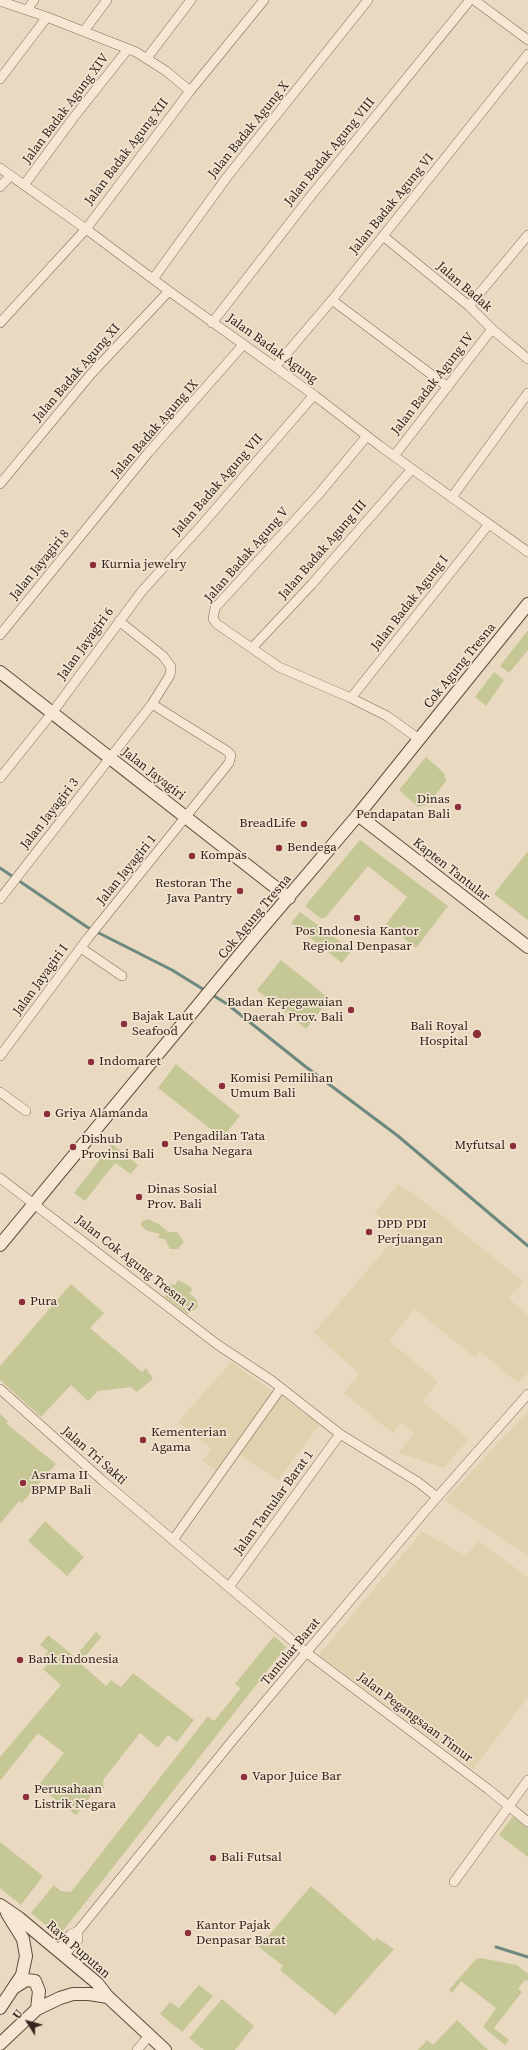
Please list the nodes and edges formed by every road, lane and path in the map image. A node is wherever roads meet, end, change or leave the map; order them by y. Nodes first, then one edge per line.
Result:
1 (34, 0) edge
2 (107, 0) edge
3 (191, 0) edge
4 (264, 0) edge
5 (368, 0) edge
6 (470, 0) edge
7 (474, 0) edge
8 (0, 2) edge
9 (27, 10) junction
10 (47, 17) junction
11 (84, 31) junction
12 (528, 40) edge
13 (128, 49) junction
14 (528, 54) edge
15 (147, 58) junction
16 (0, 79) edge
17 (190, 91) junction
18 (0, 168) edge
19 (10, 176) junction
20 (24, 185) junction
21 (0, 187) edge
22 (86, 229) junction
23 (528, 235) edge
24 (383, 236) junction
25 (153, 279) junction
26 (169, 291) junction
27 (332, 300) junction
28 (469, 306) junction
29 (212, 322) junction
30 (0, 323) edge
31 (492, 329) junction
32 (243, 345) junction
33 (528, 359) edge
34 (275, 367) junction
35 (448, 387) junction
36 (528, 393) edge
37 (314, 395) junction
38 (367, 436) junction
39 (394, 456) junction
40 (412, 469) junction
41 (0, 484) edge
42 (452, 497) junction
43 (489, 524) junction
44 (86, 529) joint
45 (528, 552) edge
46 (142, 591) joint
47 (528, 604) edge
48 (119, 621) junction
49 (0, 636) edge
50 (252, 648) junction
51 (0, 672) edge
52 (351, 698) junction
53 (152, 704) junction
54 (52, 713) junction
55 (419, 739) junction
56 (110, 758) junction
57 (0, 778) edge
58 (358, 815) junction
59 (186, 817) junction
60 (289, 898) junction
61 (0, 899) edge
62 (88, 938) joint
63 (528, 947) edge
64 (81, 948) junction
65 (122, 976) dead end
66 (0, 1056) edge
67 (0, 1092) edge
68 (26, 1111) dead end
69 (0, 1178) edge
70 (35, 1204) junction
71 (0, 1245) edge
72 (281, 1388) junction
73 (0, 1389) edge
74 (528, 1394) edge
75 (340, 1434) junction
76 (437, 1497) junction
77 (173, 1540) junction
78 (229, 1587) junction
79 (306, 1653) junction
80 (528, 1780) edge
81 (508, 1805) junction
82 (528, 1822) edge
83 (454, 1882) dead end
84 (2, 1907) edge
85 (61, 1953) junction
86 (15, 1987) junction
87 (108, 1997) junction
88 (0, 2008) edge
89 (37, 2009) junction
90 (148, 2036) junction
91 (0, 2044) edge
92 (136, 2050) edge
93 (165, 2050) edge

1 - 9 street
2 - 11 street
3 - 15 street
4 - 17 street, Jalan Badak Agung XII
5 - 25 street, Jalan Badak Agung X
6 - 29 street, Jalan Badak Agung VIII
7 - 12 street
8 - 9 street
9 - 10 street
10 - 11 street
10 - 16 street
11 - 13 street
13 - 15 street
13 - 20 street, Jalan Badak Agung XIV
14 - 24 street, Jalan Badak Agung VI
15 - 17 street
17 - 22 street, Jalan Badak Agung XII
18 - 19 street, Jalan Badak Agung
19 - 20 street, Jalan Badak Agung
19 - 21 street
20 - 22 street, Jalan Badak Agung
22 - 25 street, Jalan Badak Agung
22 - 30 street, Jalan Badak Agung XII
23 - 28 street
24 - 27 street, Jalan Badak Agung VI
24 - 28 street, Jalan Badak
25 - 26 street, Jalan Badak Agung
26 - 29 street, Jalan Badak Agung
26 - 41 street, Jalan Badak Agung XI
27 - 34 street, Jalan Badak Agung VI
27 - 35 street
28 - 31 street, Jalan Badak
29 - 32 street, Jalan Badak Agung
31 - 33 street, Jalan Badak
31 - 35 street, Jalan Badak Agung IV
32 - 34 street, Jalan Badak Agung
32 - 44 street, Jalan Badak Agung IX
34 - 37 street, Jalan Badak Agung
35 - 39 street, Jalan Badak Agung IV
36 - 42 street
37 - 38 street, Jalan Badak Agung
37 - 46 street, Jalan Badak Agung VII
38 - 39 street, Jalan Badak Agung
38 - 50 street, Jalan Badak Agung V
39 - 40 street, Jalan Badak Agung
40 - 42 street, Jalan Badak Agung
40 - 50 street, Jalan Badak Agung III
42 - 43 street, Jalan Badak Agung
43 - 45 street, Jalan Badak Agung
43 - 52 street, Jalan Badak Agung I
44 - 49 street, Jalan Jayagiri 8
46 - 48 street, Jalan Jayagiri 6
47 - 55 main road, Cok Agung Tresna
48 - 53 street, Jalan Jayagiri 3
48 - 54 street, Jalan Jayagiri 6
50 - 52 street, Jalan Badak Agung V
51 - 54 main road, Jalan Jayagiri
52 - 55 street, Jalan Badak Agung V
53 - 56 street, Jalan Jayagiri 3
53 - 59 street, Jalan Jayagiri 1
54 - 56 main road, Jalan Jayagiri
54 - 57 street, Jalan Jayagiri 6
55 - 58 main road, Cok Agung Tresna
56 - 59 main road, Jalan Jayagiri
56 - 61 street, Jalan Jayagiri 3
58 - 60 main road, Cok Agung Tresna
58 - 63 main road, Kapten Tantular
59 - 60 main road, Jalan Jayagiri
59 - 62 street, Jalan Jayagiri 1
60 - 70 main road, Cok Agung Tresna
62 - 64 street, Jalan Jayagiri I
64 - 65 street
64 - 66 street, Jalan Jayagiri I
67 - 68 street
69 - 70 street, Jalan Cok Agung Tresna 1
70 - 71 main road, Cok Agung Tresna
70 - 72 street, Jalan Cok Agung Tresna 1
72 - 75 street, Jalan Cok Agung Tresna 1
72 - 77 street
73 - 77 street, Jalan Tri Sakti
74 - 76 street, Tantular Barat
75 - 76 street, Jalan Cok Agung Tresna 1
75 - 78 street, Jalan Tantular Barat 1
76 - 79 street, Tantular Barat
77 - 78 street
78 - 79 street
79 - 81 street, Jalan Pegangsaan Timur
79 - 85 street, Tantular Barat
80 - 81 street
81 - 82 street, Jalan Pegangsaan Timur
81 - 83 street
84 - 85 main road, Raya Puputan
84 - 86 main road
85 - 87 main road, Raya Puputan
86 - 88 main road
86 - 89 main road
87 - 89 main road
87 - 90 main road, Raya Puputan
89 - 91 main road
90 - 92 street
90 - 93 main road, Raya Puputan

